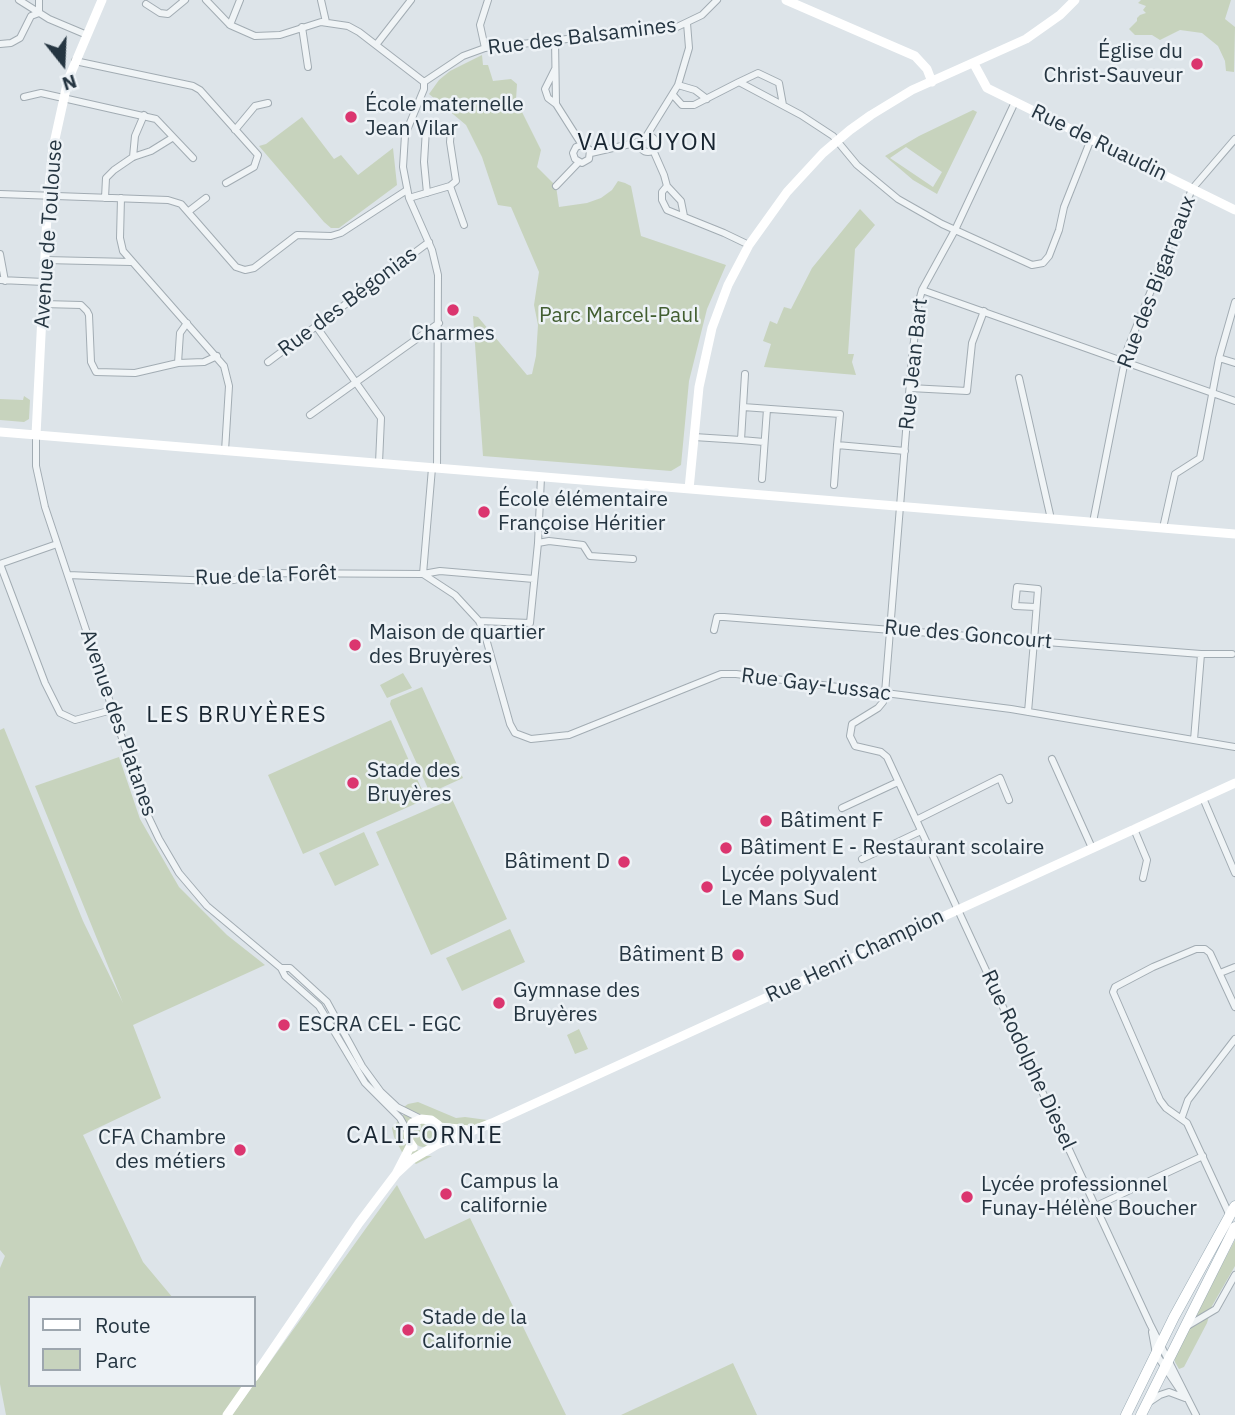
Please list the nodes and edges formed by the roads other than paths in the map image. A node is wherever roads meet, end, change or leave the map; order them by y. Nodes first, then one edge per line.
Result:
1 (19, 0) edge
2 (39, 0) edge
3 (102, 0) edge
4 (185, 0) edge
5 (205, 0) edge
6 (240, 0) edge
7 (321, 0) edge
8 (411, 0) edge
9 (488, 0) edge
10 (717, 0) edge
11 (786, 0) edge
12 (1070, 2) edge
13 (146, 5) dead end
14 (38, 13) junction
15 (326, 22) junction
16 (687, 23) junction
17 (230, 25) junction
18 (302, 27) junction
19 (87, 36) junction
20 (555, 39) junction
21 (0, 44) edge
22 (376, 45) junction
23 (485, 48) junction
24 (75, 61) junction
25 (974, 64) junction
26 (308, 67) dead end
27 (424, 82) junction
28 (739, 82) junction
29 (932, 82) junction
30 (678, 85) junction
31 (673, 95) junction
32 (24, 97) dead end
33 (63, 99) junction
34 (707, 99) junction
35 (1015, 102) junction
36 (268, 103) dead end
37 (783, 105) junction
38 (144, 116) junction
39 (426, 129) dead end
40 (235, 130) junction
41 (451, 130) dead end
42 (647, 135) junction
43 (172, 138) junction
44 (1091, 139) junction
45 (1235, 139) edge
46 (837, 141) junction
47 (639, 142) junction
48 (582, 145) junction
49 (653, 150) junction
50 (591, 153) junction
51 (134, 157) junction
52 (193, 158) dead end
53 (579, 162) junction
54 (226, 183) dead end
55 (450, 186) junction
56 (556, 186) dead end
57 (667, 186) junction
58 (1192, 189) junction
59 (407, 190) junction
60 (427, 193) junction
61 (0, 194) edge
62 (48, 196) junction
63 (105, 198) junction
64 (121, 198) junction
65 (206, 198) dead end
66 (409, 198) junction
67 (1235, 210) edge
68 (189, 211) junction
69 (684, 216) junction
70 (464, 225) dead end
71 (955, 230) junction
72 (429, 242) junction
73 (749, 245) junction
74 (0, 254) edge
75 (45, 260) junction
76 (131, 262) junction
77 (3, 280) edge
78 (44, 282) junction
79 (922, 290) junction
80 (1235, 302) edge
81 (43, 304) junction
82 (984, 311) junction
83 (187, 323) junction
84 (439, 323) junction
85 (316, 326) junction
86 (217, 356) junction
87 (1219, 358) junction
88 (1124, 361) junction
89 (268, 362) dead end
90 (178, 363) junction
91 (1235, 363) edge
92 (745, 374) dead end
93 (1019, 378) dead end
94 (357, 382) junction
95 (910, 388) junction
96 (1212, 393) junction
97 (1235, 401) edge
98 (743, 407) junction
99 (766, 409) junction
100 (310, 415) dead end
101 (0, 432) edge
102 (36, 435) junction
103 (694, 437) junction
104 (741, 440) junction
105 (764, 442) junction
106 (837, 445) junction
107 (225, 450) junction
108 (905, 452) junction
109 (379, 463) junction
110 (435, 468) junction
111 (541, 477) junction
112 (762, 479) dead end
113 (834, 485) dead end
114 (689, 489) junction
115 (901, 507) junction
116 (1051, 519) junction
117 (1093, 522) junction
118 (1163, 528) junction
119 (1235, 534) edge
120 (538, 543) junction
121 (57, 544) junction
122 (633, 559) dead end
123 (0, 564) edge
124 (423, 574) junction
125 (68, 575) junction
126 (534, 579) junction
127 (1036, 607) junction
128 (479, 621) junction
129 (890, 629) junction
130 (714, 630) dead end
131 (1034, 641) junction
132 (1201, 654) junction
133 (1232, 654) dead end
134 (885, 694) junction
135 (112, 710) junction
136 (1028, 712) junction
137 (1194, 740) junction
138 (1235, 747) edge
139 (1052, 759) dead end
140 (898, 782) junction
141 (1235, 783) edge
142 (1203, 798) junction
143 (1009, 800) dead end
144 (842, 808) dead end
145 (916, 820) junction
146 (1134, 829) junction
147 (921, 831) junction
148 (1092, 848) junction
149 (862, 859) dead end
150 (1235, 873) edge
151 (1143, 878) dead end
152 (957, 909) junction
153 (1235, 967) edge
154 (281, 968) junction
155 (1220, 973) junction
156 (1235, 1007) edge
157 (1235, 1039) edge
158 (1182, 1117) junction
159 (421, 1119) junction
160 (439, 1127) junction
161 (475, 1130) junction
162 (408, 1132) junction
163 (438, 1144) junction
164 (411, 1145) junction
165 (424, 1152) junction
166 (1203, 1156) junction
167 (396, 1174) junction
168 (1096, 1206) junction
169 (1235, 1206) edge
170 (1230, 1216) junction
171 (1235, 1227) edge
172 (1235, 1275) edge
173 (1150, 1324) junction
174 (1169, 1326) junction
175 (1182, 1330) junction
176 (1161, 1344) junction
177 (1156, 1354) junction
178 (1166, 1363) junction
179 (256, 1374) edge
180 (247, 1387) edge
181 (1188, 1399) junction
182 (1141, 1414) edge
183 (227, 1415) edge
184 (1126, 1415) edge
185 (1196, 1415) edge

1 - 14 street
2 - 14 street
3 - 19 street, Avenue de Toulouse
4 - 13 street
5 - 17 street
6 - 17 street
7 - 15 street
8 - 22 street
9 - 23 street
10 - 16 street, Rue des Balsamines
11 - 29 street
12 - 25 street
14 - 19 street
14 - 21 street
15 - 18 street
15 - 22 street
16 - 20 street, Rue des Balsamines
16 - 30 street
17 - 18 street
18 - 26 street
19 - 24 street, Avenue de Toulouse
20 - 23 street, Rue des Balsamines
20 - 48 street
22 - 27 street
23 - 27 street, Rue des Balsamines
24 - 33 street, Avenue de Toulouse
24 - 40 street
25 - 29 street
25 - 35 street, Rue de Ruaudin
27 - 59 street
28 - 34 street
28 - 37 street
28 - 37 street
29 - 46 street
30 - 31 street
30 - 34 street
31 - 34 street
31 - 42 street
32 - 33 street
33 - 38 street
33 - 62 street, Avenue de Toulouse
35 - 44 street, Rue de Ruaudin
35 - 71 street, Rue Jean Bart
36 - 40 street
37 - 46 street
38 - 43 street
38 - 51 street
39 - 60 street
40 - 54 street
41 - 55 street
42 - 47 street
42 - 49 street
43 - 51 street
43 - 52 street
44 - 58 street, Rue de Ruaudin
44 - 71 street
45 - 58 street, Rue des Bigarreaux
46 - 71 street
46 - 73 street
47 - 49 street
47 - 50 street
48 - 50 street
48 - 53 street
49 - 57 street
50 - 53 street
51 - 63 street
53 - 56 street
55 - 60 street
55 - 70 street
57 - 69 street
57 - 69 street
58 - 67 street, Rue de Ruaudin
58 - 88 street, Rue des Bigarreaux
59 - 66 street
59 - 68 street
60 - 66 street
61 - 62 street
62 - 63 street
62 - 75 street, Avenue de Toulouse
63 - 64 street
64 - 68 street
64 - 76 street
65 - 68 street
66 - 72 street
69 - 73 street
71 - 79 street, Rue Jean Bart
72 - 84 street
72 - 85 street, Rue des Bégonias
73 - 103 street
74 - 77 street
75 - 76 street
75 - 78 street, Avenue de Toulouse
76 - 83 street
77 - 78 street
78 - 81 street, Avenue de Toulouse
79 - 82 street
79 - 95 street, Rue Jean Bart
80 - 87 street
81 - 90 street
81 - 102 street, Avenue de Toulouse
82 - 88 street
82 - 95 street
83 - 86 street
83 - 90 street
84 - 94 street
84 - 110 street
85 - 89 street, Rue des Bégonias
85 - 94 street
86 - 90 street
86 - 107 street
87 - 91 street
87 - 96 street
88 - 96 street
88 - 117 street, Rue des Bigarreaux
92 - 98 street
93 - 116 street
94 - 100 street
94 - 109 street
95 - 108 street, Rue Jean Bart
96 - 97 street
96 - 118 street
98 - 99 street
98 - 104 street
99 - 105 street
99 - 106 street
101 - 102 street
102 - 107 street
102 - 121 street, Avenue des Platanes
103 - 104 street
103 - 114 street
104 - 105 street
105 - 112 street
106 - 108 street
106 - 113 street
107 - 109 street
108 - 115 street, Rue Jean Bart
109 - 110 street
110 - 111 street
110 - 124 street
111 - 114 street
111 - 120 street
114 - 115 street
115 - 116 street
115 - 129 street, Rue Jean Bart
116 - 117 street
117 - 118 street
118 - 119 street
120 - 122 street
120 - 126 street
121 - 123 street
121 - 125 street, Avenue des Platanes
123 - 135 street
124 - 125 street, Rue de la Forêt
124 - 126 street, Rue de la Forêt
124 - 128 street, Rue Gay-Lussac
125 - 135 street, Avenue des Platanes
126 - 128 street
127 - 127 street
127 - 131 street
128 - 134 street, Rue Gay-Lussac
129 - 130 street, Rue des Goncourt
129 - 131 street, Rue des Goncourt
129 - 134 street, Rue Jean Bart
131 - 132 street, Rue des Goncourt
131 - 136 street
132 - 133 street, Rue des Goncourt
132 - 137 street
134 - 136 street, Rue Gay-Lussac
134 - 140 street, Rue Rodolphe Diesel
135 - 154 street, Avenue des Platanes
136 - 137 street, Rue Gay-Lussac
137 - 138 street, Rue Gay-Lussac
139 - 148 street
140 - 144 street
140 - 145 street, Rue Rodolphe Diesel
141 - 142 street, Rue Henri Champion
142 - 146 street, Rue Henri Champion
142 - 150 street
143 - 145 street
145 - 147 street, Rue Rodolphe Diesel
146 - 148 street, Rue Henri Champion
146 - 151 street
147 - 149 street
147 - 152 street, Rue Rodolphe Diesel
148 - 152 street, Rue Henri Champion
152 - 161 street, Rue Henri Champion
152 - 168 street, Rue Rodolphe Diesel
153 - 155 street
154 - 159 street, Avenue des Platanes
154 - 162 street, Avenue des Platanes
155 - 156 street
155 - 158 street
157 - 158 street
158 - 166 street
159 - 160 street
159 - 162 street
160 - 161 street, Rue Henri Champion
160 - 163 street
161 - 163 street, Rue Henri Champion
162 - 164 street
163 - 165 street
164 - 165 street
164 - 167 street
165 - 167 street
166 - 168 street
166 - 170 street
167 - 179 street
168 - 173 street, Rue Rodolphe Diesel
169 - 170 main road
170 - 174 main road
171 - 175 main road
172 - 175 street
173 - 176 street
173 - 177 street
174 - 175 main road
174 - 176 main road
175 - 178 main road
176 - 177 main road
176 - 178 street
177 - 178 street
177 - 184 main road
178 - 181 street
178 - 181 street
178 - 182 main road
180 - 183 street
181 - 182 street
181 - 185 street

